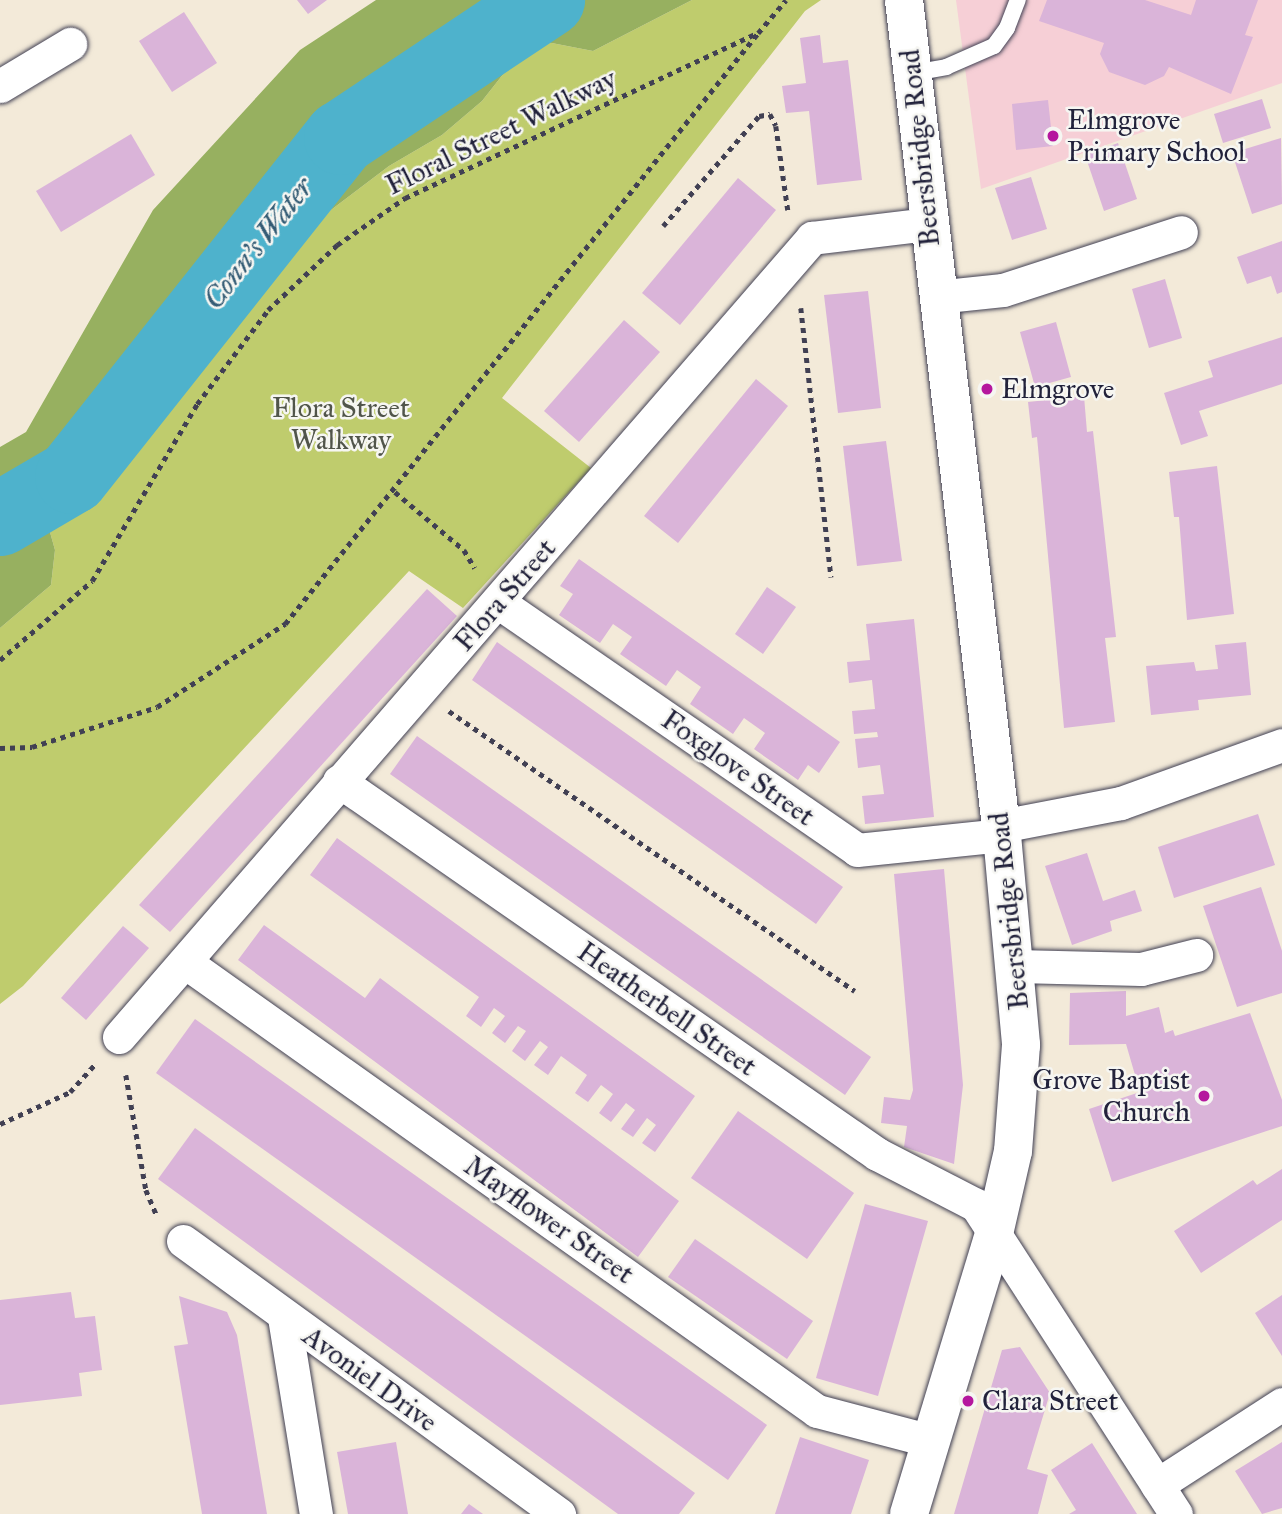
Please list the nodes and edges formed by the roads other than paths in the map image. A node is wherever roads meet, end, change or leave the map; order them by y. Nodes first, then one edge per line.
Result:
1 (904, 0) edge
2 (1017, 0) edge
3 (70, 44) dead end
4 (914, 73) junction
5 (0, 86) edge
6 (927, 224) junction
7 (1181, 232) dead end
8 (936, 297) junction
9 (498, 602) junction
10 (1282, 745) edge
11 (339, 781) junction
12 (1001, 831) junction
13 (1196, 956) dead end
14 (185, 962) junction
15 (1016, 966) junction
16 (119, 1037) road end
17 (994, 1234) junction
18 (183, 1241) road end
19 (284, 1317) junction
20 (1282, 1404) edge
21 (930, 1441) junction
22 (1157, 1485) junction
23 (316, 1514) edge
24 (559, 1514) edge
25 (909, 1514) edge
26 (1176, 1514) edge

1 - 4 main road, Beersbridge Road
2 - 4 lane
3 - 5 street
4 - 6 main road, Beersbridge Road
6 - 8 main road, Beersbridge Road
6 - 9 street, Flora Street
7 - 8 street
8 - 12 main road, Beersbridge Road
9 - 11 street, Flora Street
9 - 12 street, Foxglove Street
10 - 12 street, Foxglove Street
11 - 14 street, Flora Street
11 - 17 street, Heatherbell Street
12 - 15 main road, Beersbridge Road
13 - 15 street
14 - 16 street, Flora Street
14 - 21 street, Mayflower Street
15 - 17 main road, Beersbridge Road
17 - 21 main road, Beersbridge Road
17 - 22 street
18 - 19 street, Avoniel Drive
19 - 23 street
19 - 24 street, Avoniel Drive
20 - 22 street
21 - 25 main road, Beersbridge Road
22 - 26 street

